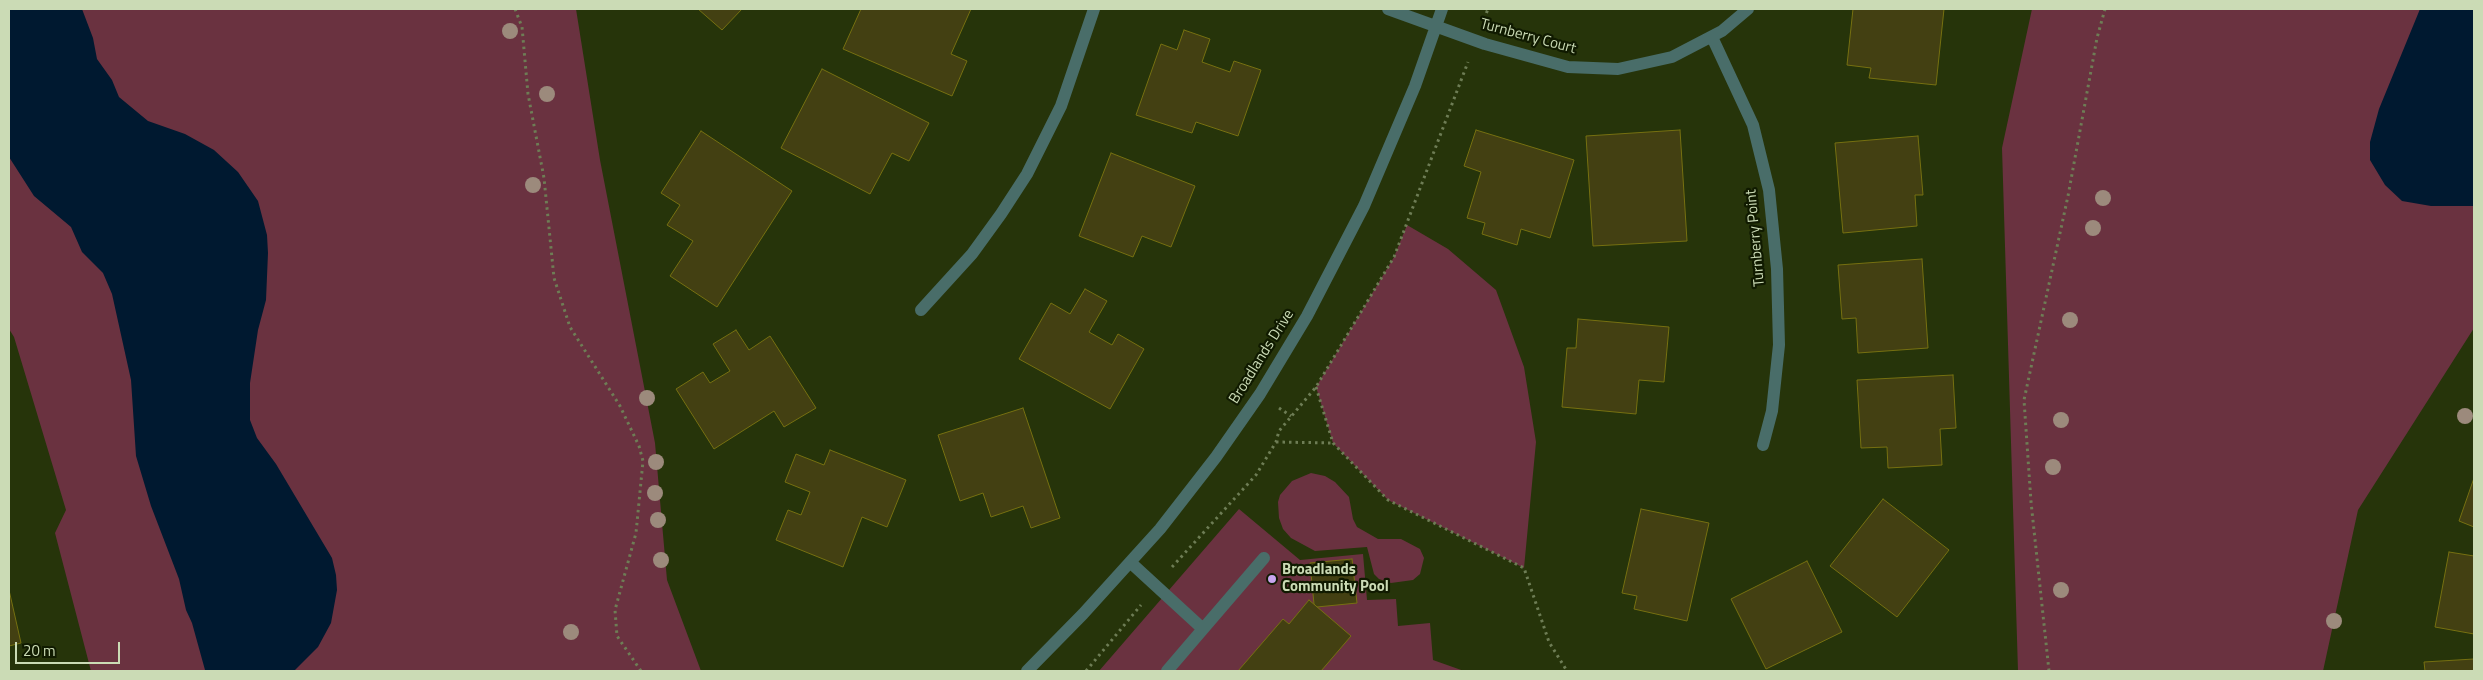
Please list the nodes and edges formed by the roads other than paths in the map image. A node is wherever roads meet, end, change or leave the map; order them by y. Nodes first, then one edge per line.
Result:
1 (1094, 9) edge
2 (1388, 9) edge
3 (1442, 9) edge
4 (1748, 9) edge
5 (1436, 26) junction
6 (1712, 37) junction
7 (921, 310) dead end
8 (1762, 445) dead end
9 (1264, 558) dead end
10 (1130, 562) junction
11 (1203, 629) junction
12 (1027, 671) edge
13 (1167, 671) edge

1 - 7 street
2 - 5 street, Turnberry Court
3 - 5 street, Broadlands Drive
4 - 6 street, Turnberry Court
5 - 6 street, Turnberry Court
5 - 10 street, Broadlands Drive
6 - 8 street, Turnberry Point
9 - 11 street
10 - 11 street
10 - 12 street, Broadlands Drive
11 - 13 street

